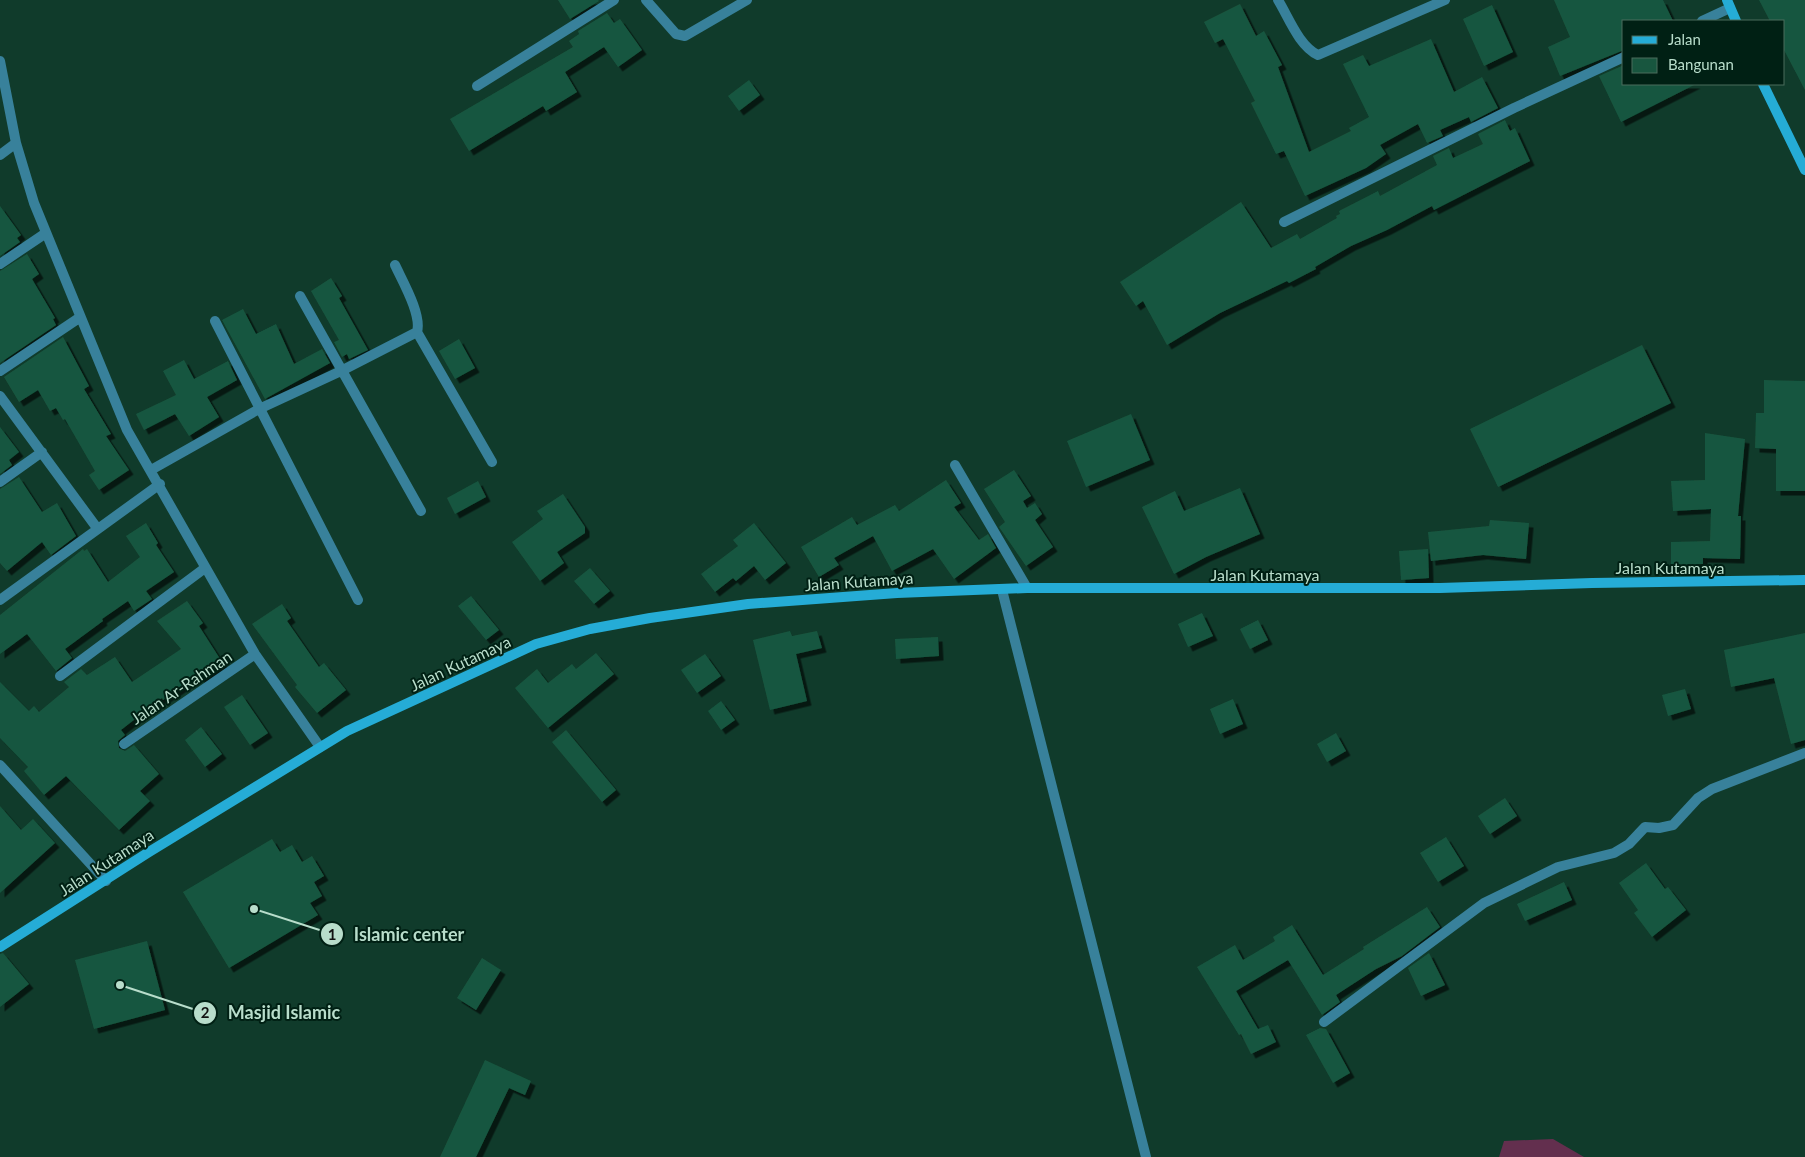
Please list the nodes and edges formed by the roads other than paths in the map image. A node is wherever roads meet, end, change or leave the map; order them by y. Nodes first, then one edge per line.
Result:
1 (614, 0) edge
2 (646, 0) edge
3 (747, 0) edge
4 (1278, 0) edge
5 (1445, 0) edge
6 (1728, 4) edge
7 (1704, 20) edge
8 (1736, 20) edge
9 (1622, 59) edge
10 (0, 61) edge
11 (1764, 85) edge
12 (476, 86) dead end
13 (16, 143) junction
14 (0, 154) edge
15 (1805, 170) edge
16 (1284, 222) dead end
17 (46, 233) junction
18 (0, 264) edge
19 (395, 265) dead end
20 (300, 296) dead end
21 (79, 318) junction
22 (215, 321) dead end
23 (417, 332) junction
24 (0, 371) edge
25 (341, 371) junction
26 (0, 396) edge
27 (259, 409) junction
28 (42, 452) junction
29 (492, 462) dead end
30 (955, 465) dead end
31 (152, 470) junction
32 (0, 482) edge
33 (160, 484) junction
34 (421, 511) dead end
35 (97, 528) junction
36 (205, 568) junction
37 (1805, 580) edge
38 (1027, 588) junction
39 (1002, 590) junction
40 (0, 600) edge
41 (358, 600) dead end
42 (255, 654) junction
43 (60, 676) dead end
44 (124, 744) dead end
45 (320, 747) junction
46 (1805, 753) edge
47 (0, 765) edge
48 (106, 881) junction
49 (0, 947) edge
50 (1324, 1022) dead end
51 (1146, 1157) edge

1 - 12 street
2 - 3 street
4 - 5 street
6 - 7 street
6 - 8 main road
9 - 16 street
10 - 13 street
11 - 15 main road
13 - 14 street
13 - 17 street
17 - 18 street
17 - 21 street
19 - 23 street
20 - 25 street
21 - 24 street
21 - 31 street
22 - 27 street
23 - 25 street
23 - 29 street
25 - 27 street
25 - 34 street
26 - 28 street
27 - 31 street
27 - 41 street
28 - 32 street
28 - 35 street
30 - 38 street
31 - 33 street
33 - 35 street
33 - 36 street
35 - 40 street
36 - 42 street
36 - 43 street
37 - 38 main road, Jalan Kutamaya
38 - 39 main road, Jalan Kutamaya
39 - 45 main road, Jalan Kutamaya
39 - 51 street
42 - 44 street, Jalan Ar-Rahman
42 - 45 street
45 - 48 main road, Jalan Kutamaya
46 - 50 street
47 - 48 street
48 - 49 main road, Jalan Kutamaya

